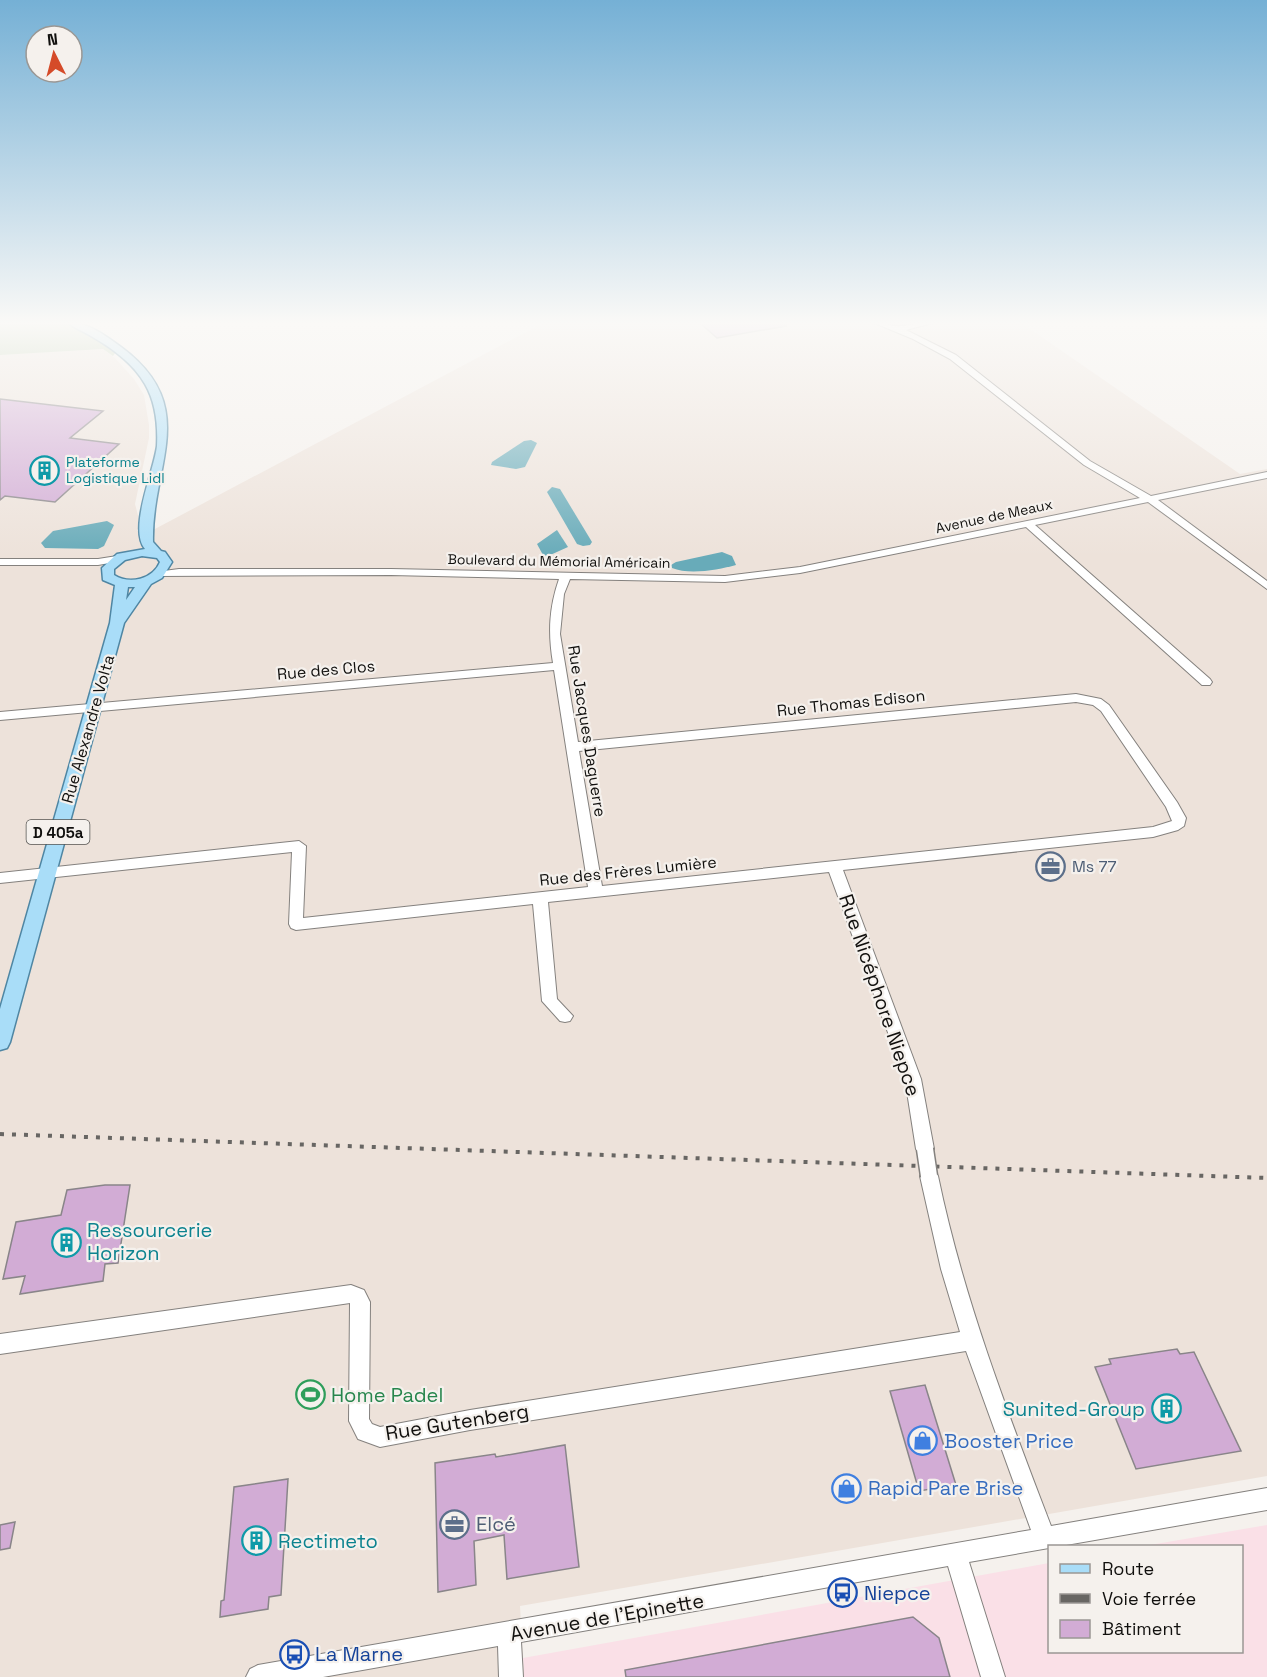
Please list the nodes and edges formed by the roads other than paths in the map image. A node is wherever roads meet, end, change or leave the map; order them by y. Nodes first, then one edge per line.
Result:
1 (157, 400) edge
2 (1008, 400) edge
3 (1267, 475) edge
4 (1151, 498) junction
5 (147, 519) junction
6 (1027, 523) junction
7 (121, 557) junction
8 (0, 562) edge
9 (161, 563) junction
10 (0, 567) edge
11 (107, 573) junction
12 (565, 576) junction
13 (726, 579) joint
14 (146, 581) junction
15 (122, 583) junction
16 (1267, 586) edge
17 (117, 623) junction
18 (559, 666) junction
19 (1206, 682) dead end
20 (95, 708) junction
21 (0, 717) edge
22 (1120, 728) joint
23 (573, 747) junction
24 (834, 866) junction
25 (47, 872) junction
26 (0, 878) edge
27 (596, 892) junction
28 (540, 898) junction
29 (565, 1016) dead end
30 (0, 1042) edge
31 (972, 1340) junction
32 (0, 1344) edge
33 (1267, 1499) edge
34 (1045, 1538) junction
35 (956, 1555) junction
36 (509, 1634) junction
37 (258, 1677) edge
38 (511, 1677) edge
39 (993, 1677) edge

1 - 5 main road
2 - 4 street
3 - 4 street, Avenue de Meaux
4 - 6 street, Avenue de Meaux
4 - 16 street
5 - 7 main road
5 - 9 main road
6 - 13 street, Avenue de Meaux
6 - 19 street
7 - 8 street
7 - 9 main road
7 - 11 main road
9 - 12 street, Boulevard du Mémorial Américain
9 - 14 main road
10 - 11 street
11 - 15 main road
12 - 13 street, Boulevard du Mémorial Américain
12 - 18 street, Rue Jacques Daguerre
14 - 15 main road
14 - 17 main road, Rue Alexandre Volta / D 405a
15 - 17 main road, Rue Alexandre Volta / D 405a
17 - 20 main road, Rue Alexandre Volta / D 405a
18 - 20 street, Rue des Clos
18 - 23 street, Rue Jacques Daguerre
20 - 21 street, Rue des Clos
20 - 25 main road, Rue Alexandre Volta / D 405a
22 - 23 street, Rue Thomas Edison
22 - 24 street, Rue des Frères Lumière
23 - 27 street, Rue Jacques Daguerre
24 - 27 street, Rue des Frères Lumière
24 - 31 street, Rue Nicéphore Niepce, bridge
25 - 26 street
25 - 28 street, Rue des Frères Lumière
25 - 30 main road, Rue Alexandre Volta / D 405a
27 - 28 street, Rue des Frères Lumière
28 - 29 street
31 - 32 street, Rue Gutenberg
31 - 34 street, Rue Nicéphore Niepce
33 - 34 street
34 - 35 street, Avenue de l'Epinette
35 - 36 street, Avenue de l'Epinette
35 - 39 street
36 - 37 street, Avenue de l'Epinette
36 - 38 street

